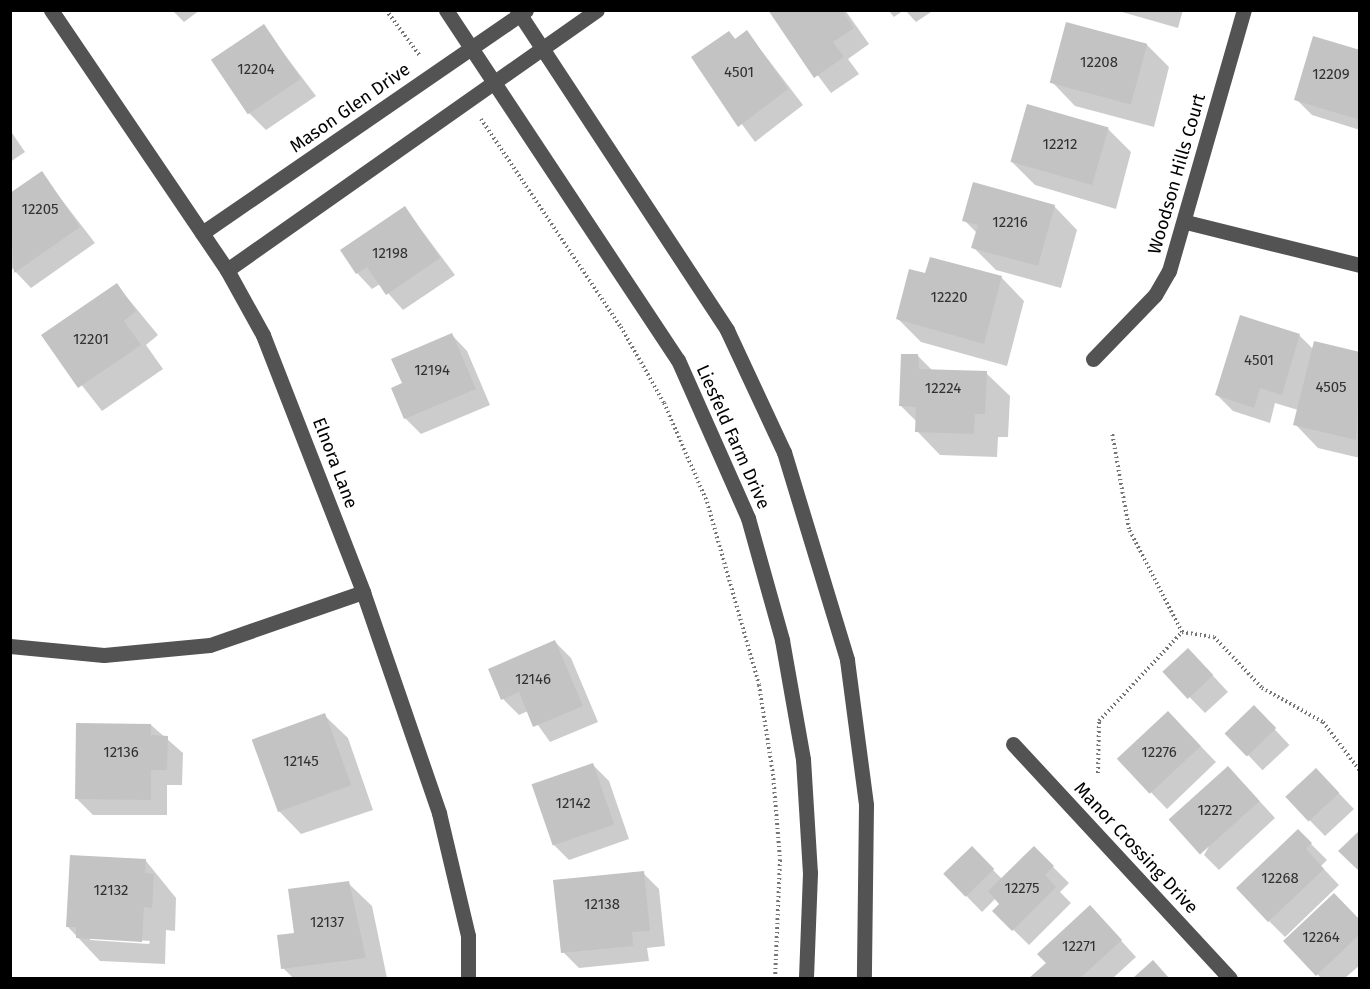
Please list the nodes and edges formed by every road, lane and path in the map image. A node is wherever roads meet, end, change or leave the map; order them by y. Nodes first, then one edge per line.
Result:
1 (51, 10) edge
2 (386, 10) edge
3 (446, 10) edge
4 (597, 10) edge
5 (1244, 10) edge
6 (521, 12) edge
7 (471, 47) junction
8 (544, 50) junction
9 (437, 72) junction
10 (495, 83) junction
11 (469, 102) junction
12 (1186, 222) junction
13 (202, 233) junction
14 (1359, 265) edge
15 (227, 270) junction
16 (1093, 359) dead end
17 (1112, 433) dead end
18 (363, 592) junction
19 (1182, 632) junction
20 (10, 646) edge
21 (1013, 744) dead end
22 (1359, 771) edge
23 (1098, 773) dead end
24 (468, 978) edge
25 (775, 978) edge
26 (806, 978) edge
27 (864, 978) edge
28 (1230, 978) edge

1 - 13 street, Elnora Lane
2 - 9 path
3 - 7 street, Liesfeld Farm Drive
4 - 8 street
5 - 12 street, Woodson Hills Court
6 - 7 street, Mason Glen Drive
6 - 8 street, Liesfeld Farm Drive
7 - 9 street, Mason Glen Drive
7 - 10 street, Liesfeld Farm Drive
8 - 10 street
8 - 27 street, Liesfeld Farm Drive
9 - 13 street, Mason Glen Drive
10 - 11 street
10 - 26 street, Liesfeld Farm Drive
11 - 15 street
11 - 25 path
12 - 14 street
12 - 16 street, Woodson Hills Court
13 - 15 street, Elnora Lane
15 - 18 street, Elnora Lane
17 - 19 path
18 - 20 street
18 - 24 street, Elnora Lane
19 - 22 path
19 - 23 path
21 - 28 street, Manor Crossing Drive

